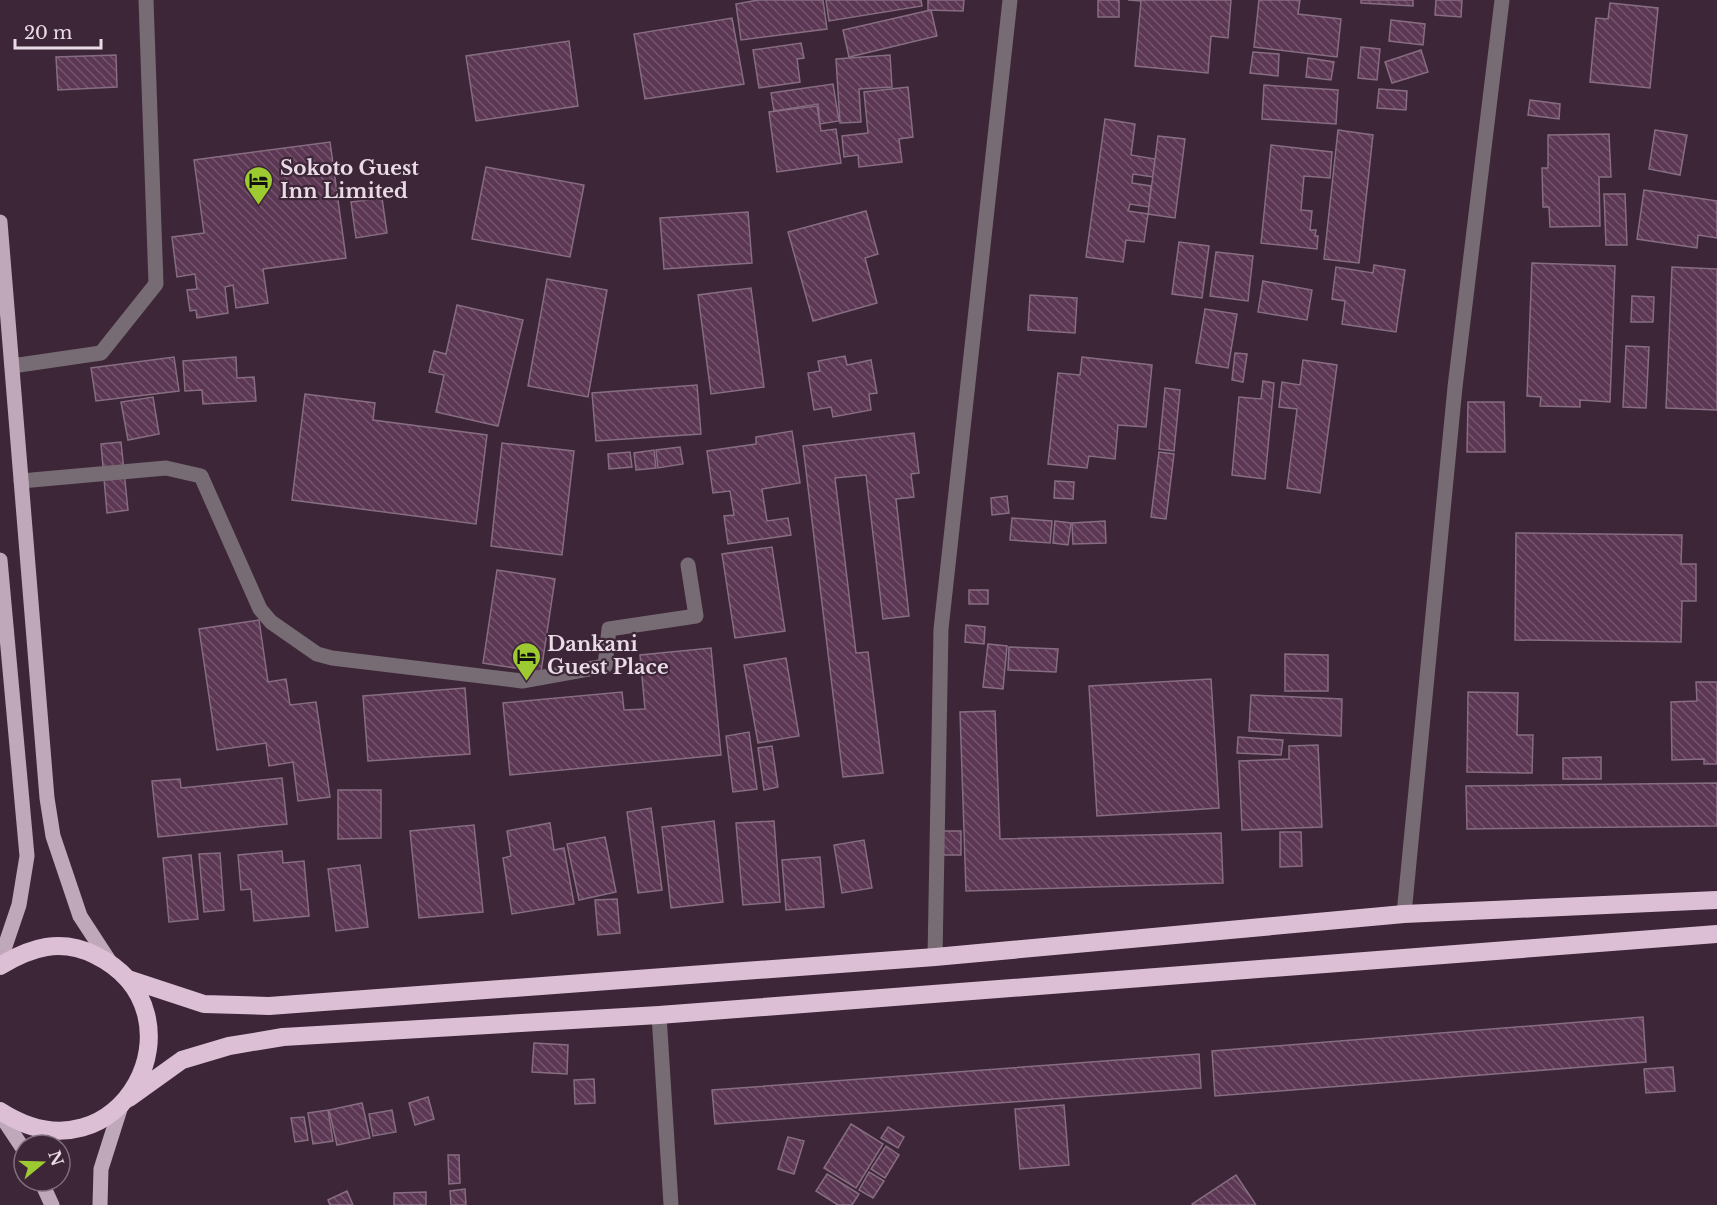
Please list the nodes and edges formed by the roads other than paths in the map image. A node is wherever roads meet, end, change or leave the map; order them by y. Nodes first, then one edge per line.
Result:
1 (146, 0) edge
2 (1010, 0) edge
3 (1502, 0) edge
4 (0, 222) edge
5 (12, 366) junction
6 (21, 481) junction
7 (0, 560) edge
8 (688, 565) dead end
9 (1717, 900) edge
10 (1404, 914) junction
11 (1717, 934) edge
12 (935, 957) junction
13 (0, 961) edge
14 (110, 962) junction
15 (0, 966) edge
16 (128, 979) junction
17 (658, 1015) junction
18 (125, 1102) junction
19 (0, 1112) edge
20 (13, 1133) edge
21 (100, 1205) edge
22 (670, 1205) edge

1 - 5 street
2 - 12 street
3 - 10 street
4 - 5 main road
5 - 6 main road
6 - 8 street
6 - 14 main road
7 - 13 main road
9 - 10 highway
10 - 12 highway
11 - 17 highway
12 - 16 highway
14 - 15 highway
14 - 16 highway
16 - 18 highway
17 - 18 highway
17 - 22 street
18 - 19 highway
18 - 21 main road
19 - 20 main road

